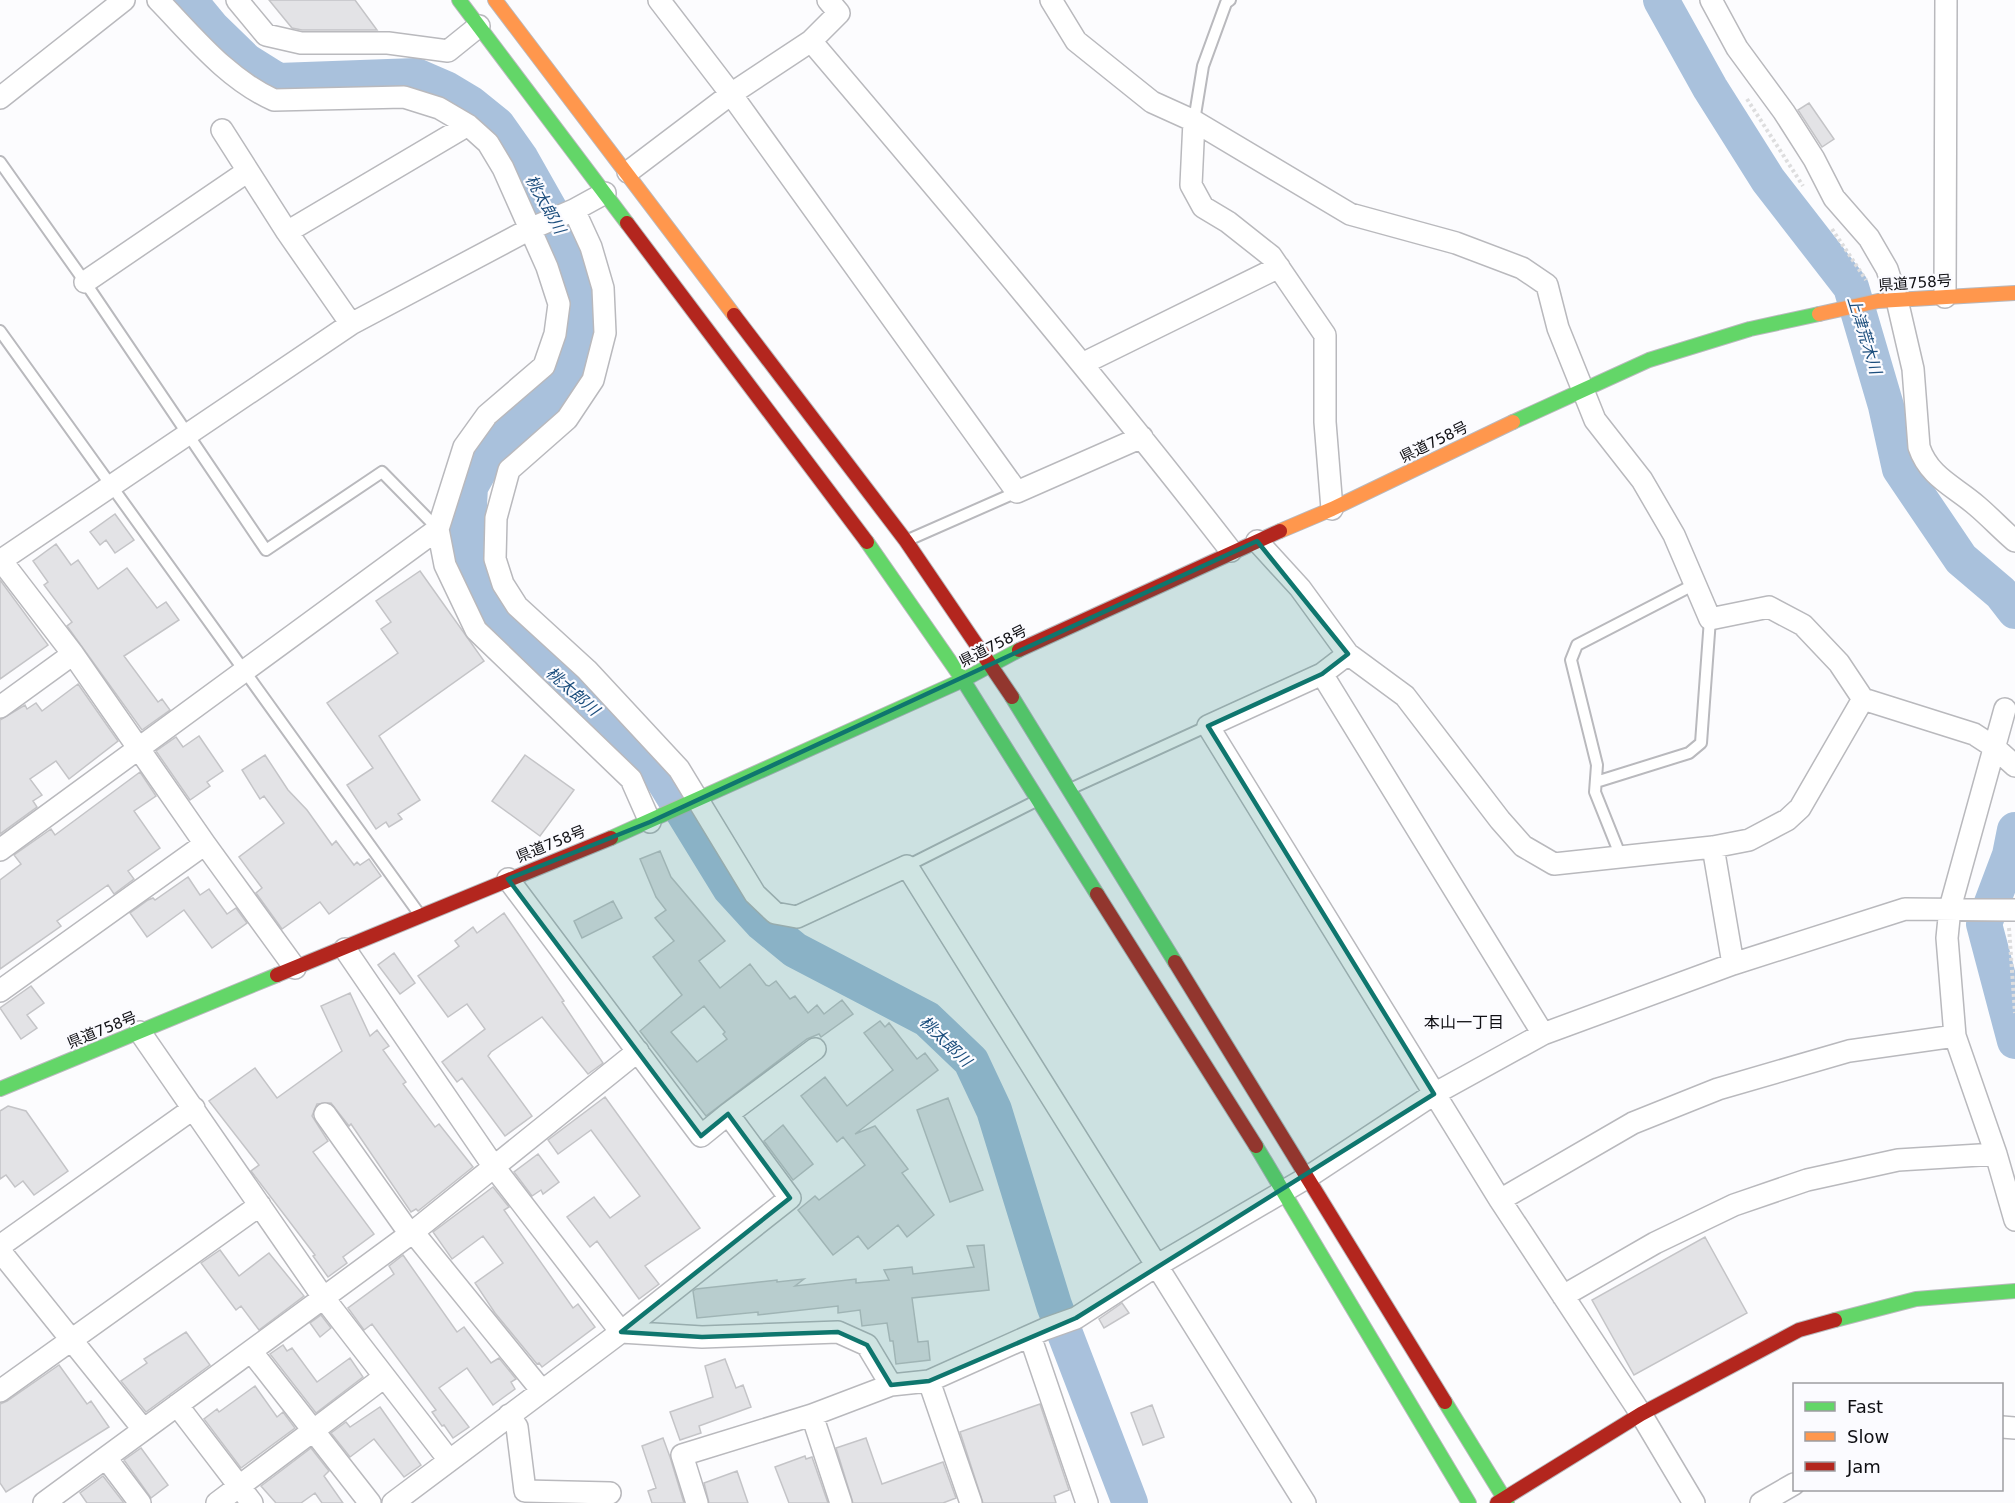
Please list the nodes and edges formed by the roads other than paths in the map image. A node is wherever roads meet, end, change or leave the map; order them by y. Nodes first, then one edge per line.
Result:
1 (124, 0) edge
2 (158, 0) edge
3 (237, 0) edge
4 (459, 0) edge
5 (495, 0) edge
6 (658, 0) edge
7 (828, 0) edge
8 (1051, 0) edge
9 (1230, 0) edge
10 (1711, 0) edge
11 (1946, 0) edge
12 (479, 26) junction
13 (811, 41) junction
14 (731, 94) junction
15 (0, 98) edge
16 (1194, 121) junction
17 (468, 125) junction
18 (222, 130) dead end
19 (0, 162) edge
20 (248, 171) junction
21 (628, 172) junction
22 (604, 193) junction
23 (574, 210) junction
24 (530, 229) junction
25 (287, 232) junction
26 (1279, 267) junction
27 (85, 282) junction
28 (2015, 293) edge
29 (1945, 297) junction
30 (1888, 301) junction
31 (351, 324) junction
32 (0, 331) edge
33 (1082, 364) junction
34 (1582, 389) junction
35 (189, 436) junction
36 (1142, 437) junction
37 (111, 484) junction
38 (1017, 492) junction
39 (1332, 509) junction
40 (438, 529) junction
41 (906, 541) junction
42 (1257, 542) junction
43 (2015, 542) edge
44 (1231, 551) junction
45 (0, 560) edge
46 (1695, 584) junction
47 (1710, 619) junction
48 (73, 654) junction
49 (1348, 654) junction
50 (991, 663) junction
51 (242, 670) junction
52 (1322, 674) junction
53 (963, 680) junction
54 (1863, 699) junction
55 (0, 707) edge
56 (2005, 709) dead end
57 (1208, 726) junction
58 (138, 748) junction
59 (2003, 756) edge
60 (1596, 782) junction
61 (1070, 789) junction
62 (698, 800) junction
63 (1038, 800) junction
64 (650, 822) junction
65 (205, 844) junction
66 (1713, 847) junction
67 (0, 850) edge
68 (1621, 857) junction
69 (907, 866) junction
70 (508, 879) junction
71 (1958, 909) junction
72 (2011, 915) edge
73 (422, 917) junction
74 (345, 949) junction
75 (1733, 964) junction
76 (296, 968) junction
77 (0, 991) edge
78 (140, 1032) junction
79 (1543, 1034) junction
80 (1955, 1036) junction
81 (815, 1048) dead end
82 (638, 1051) junction
83 (0, 1089) edge
84 (1434, 1094) junction
85 (194, 1108) junction
86 (325, 1114) dead end
87 (728, 1114) junction
88 (1996, 1155) junction
89 (494, 1167) junction
90 (1308, 1177) junction
91 (1284, 1191) junction
92 (1500, 1200) junction
93 (260, 1205) junction
94 (2015, 1220) edge
95 (411, 1233) junction
96 (0, 1246) edge
97 (0, 1251) edge
98 (1156, 1266) junction
99 (2015, 1291) edge
100 (1563, 1296) junction
101 (323, 1297) junction
102 (621, 1332) junction
103 (1030, 1336) junction
104 (72, 1338) junction
105 (251, 1351) junction
106 (383, 1378) junction
107 (929, 1381) junction
108 (891, 1385) junction
109 (0, 1391) edge
110 (542, 1391) junction
111 (177, 1405) junction
112 (1641, 1414) junction
113 (812, 1415) junction
114 (509, 1416) junction
115 (143, 1429) junction
116 (311, 1431) junction
117 (106, 1458) junction
118 (449, 1460) junction
119 (1793, 1485) edge
120 (239, 1486) junction
121 (610, 1493) dead end
122 (405, 1499) edge
123 (1503, 1502) edge
124 (44, 1503) edge
125 (140, 1503) edge
126 (217, 1503) edge
127 (252, 1503) edge
128 (369, 1503) edge
129 (697, 1503) edge
130 (841, 1503) edge
131 (971, 1503) edge
132 (1087, 1503) edge
133 (1305, 1503) edge
134 (1469, 1503) edge
135 (1694, 1503) edge
136 (1761, 1503) edge

1 - 15 street
2 - 17 street
3 - 12 street
4 - 12 street
5 - 21 street
6 - 14 street
7 - 13 street
8 - 16 street
9 - 16 lane
10 - 30 street
11 - 29 street
12 - 22 street
13 - 14 street
13 - 33 street
14 - 21 street
14 - 38 street
16 - 26 street
16 - 34 street
17 - 24 street
17 - 25 street
18 - 20 street
19 - 27 lane
20 - 25 street
20 - 27 street
21 - 41 street
22 - 23 street
22 - 53 street
23 - 24 street
23 - 62 street
24 - 31 street
24 - 40 street
25 - 31 street
26 - 33 street
26 - 39 street
27 - 35 lane
28 - 29 street, 県道758号
29 - 30 street, 県道758号
30 - 34 street, 県道758号
30 - 43 street
31 - 35 street
32 - 37 lane
33 - 36 street
34 - 39 street, 県道758号
34 - 46 street
35 - 37 street
35 - 40 lane
36 - 38 street
36 - 44 street
37 - 45 street
37 - 51 lane
38 - 41 lane
39 - 42 street, 県道758号
40 - 51 street
40 - 64 street
41 - 50 street
42 - 44 street, 県道758号
42 - 49 street
44 - 50 street, 県道758号
45 - 48 street
46 - 47 street
46 - 60 lane
47 - 54 street
47 - 60 lane
48 - 55 street
48 - 58 street
49 - 52 street
49 - 68 street
50 - 53 street, 県道758号
50 - 61 street
51 - 58 street
51 - 73 lane
52 - 57 street
52 - 79 street
53 - 62 street, 県道758号
53 - 63 street
54 - 59 street
54 - 66 street
56 - 59 street
57 - 61 lane
57 - 84 street
58 - 65 street
58 - 67 street
59 - 71 street
60 - 68 lane
61 - 90 street
62 - 64 street, 県道758号
62 - 69 street
63 - 69 lane
63 - 91 street
64 - 70 street, 県道758号
65 - 76 street
65 - 77 street
66 - 68 street
66 - 75 street
69 - 98 street
70 - 73 street, 県道758号
70 - 82 street
71 - 72 street
71 - 75 street
71 - 80 street
73 - 74 street, 県道758号
74 - 76 street, 県道758号
74 - 89 street
75 - 79 street
76 - 78 street, 県道758号
78 - 83 street, 県道758号
78 - 85 street
79 - 84 street
80 - 88 street
80 - 92 street
81 - 87 street
82 - 87 street
82 - 89 street
84 - 90 street
84 - 92 street
85 - 93 street
85 - 96 street
86 - 95 street
87 - 102 street
88 - 94 street
88 - 100 street
89 - 95 street
89 - 102 street
90 - 91 street
90 - 123 street
91 - 98 street
91 - 134 street
92 - 100 street
93 - 101 street
93 - 104 street
95 - 101 street
95 - 110 street
97 - 104 street
98 - 103 street
98 - 133 street
99 - 112 street
100 - 112 street
101 - 105 street
101 - 106 street
102 - 108 street
102 - 110 street
103 - 107 street
103 - 132 street
104 - 109 street
104 - 115 street
105 - 111 street
105 - 116 street
106 - 116 street
106 - 118 street
107 - 108 street
107 - 131 street
108 - 113 street
110 - 114 street
111 - 115 street
111 - 120 street
112 - 123 street
112 - 135 street
113 - 129 street
113 - 130 street
114 - 118 street
114 - 121 street
115 - 117 street
116 - 120 street
116 - 128 street
117 - 124 street
117 - 125 street
118 - 122 street
119 - 136 street
120 - 126 street
120 - 127 street

